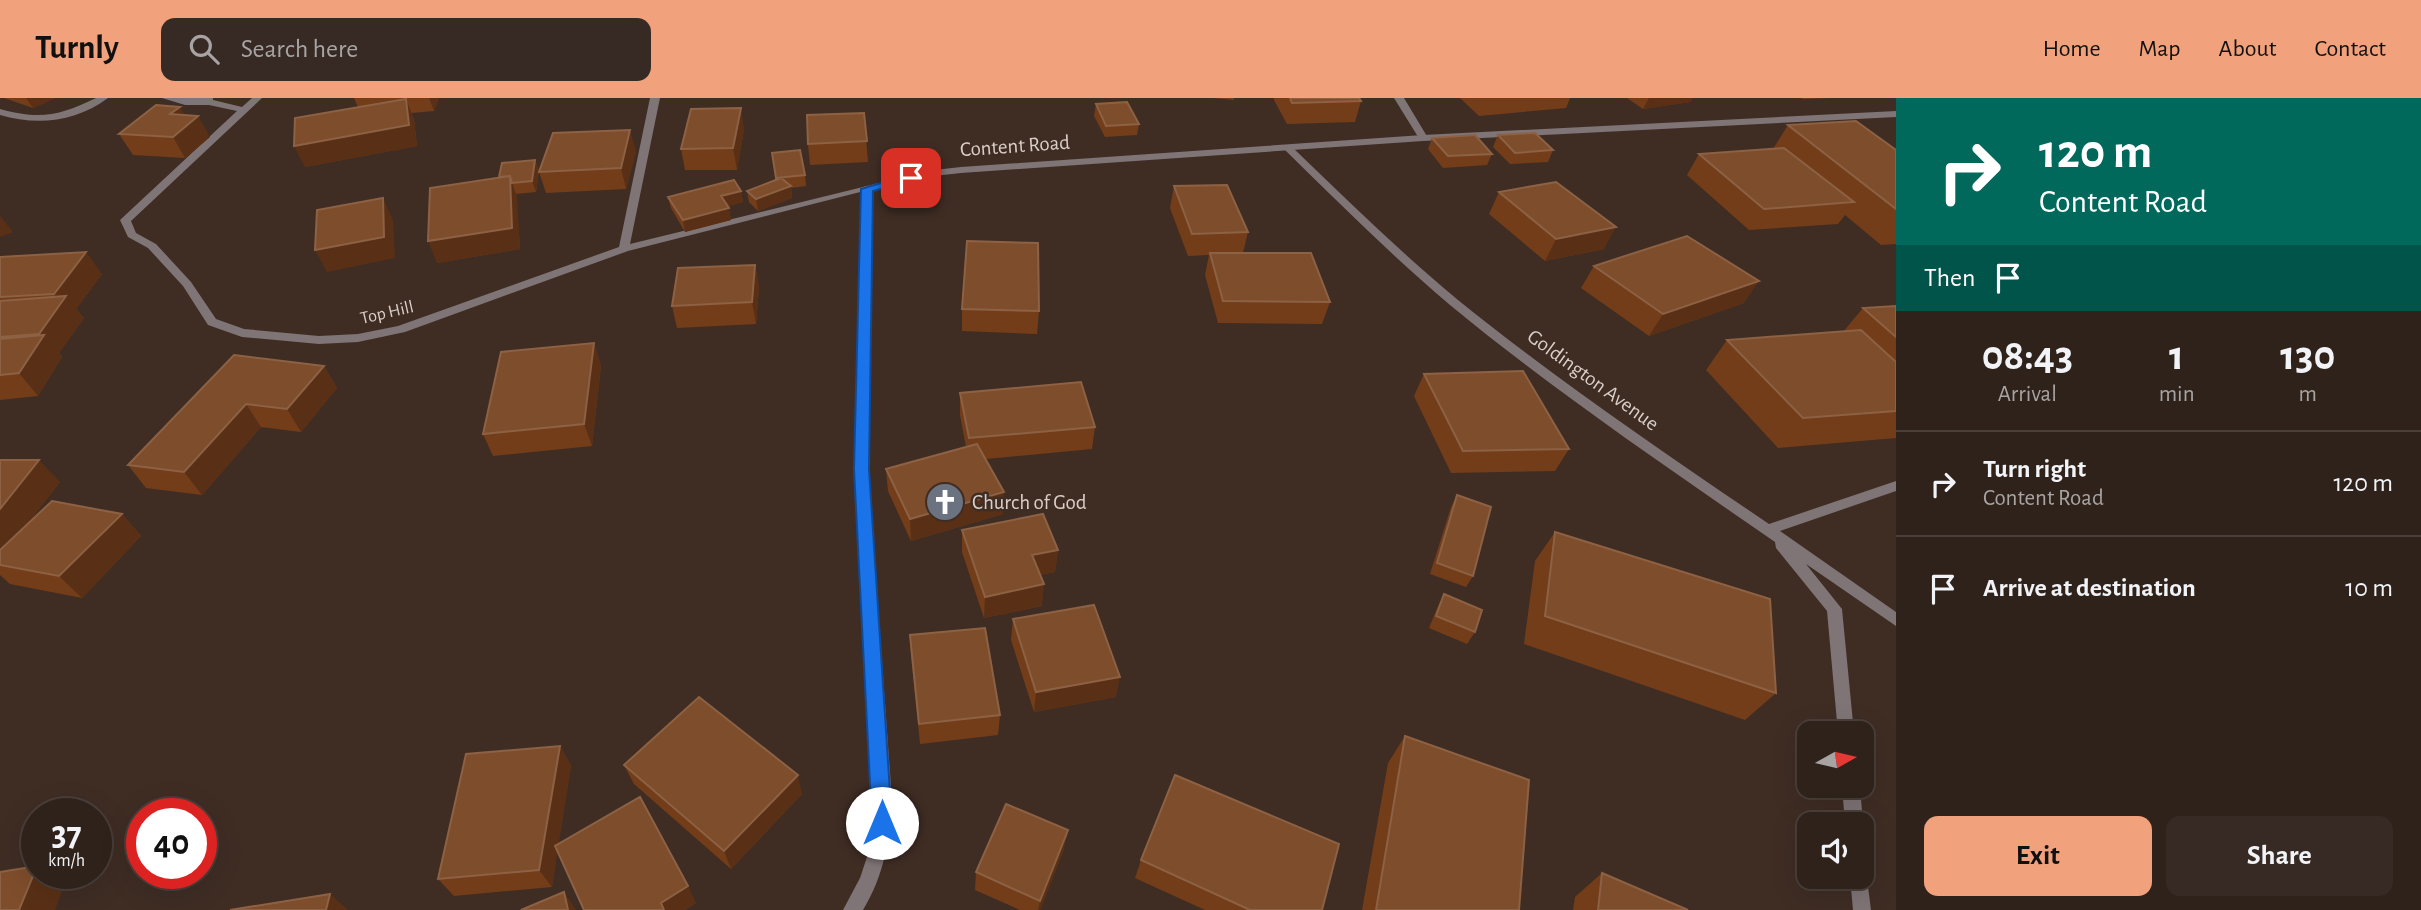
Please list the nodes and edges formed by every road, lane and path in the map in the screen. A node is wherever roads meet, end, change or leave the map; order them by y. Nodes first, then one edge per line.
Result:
1 (103, 98) edge
2 (167, 98) edge
3 (257, 98) edge
4 (655, 98) edge
5 (1399, 98) edge
6 (208, 100) edge
7 (244, 110) junction
8 (0, 112) edge
9 (1896, 114) edge
10 (1423, 138) junction
11 (1287, 147) junction
12 (867, 189) junction
13 (624, 249) junction
14 (1896, 486) edge
15 (1769, 529) junction
16 (1896, 621) edge
17 (1845, 721) edge
18 (1860, 889) edge
19 (852, 910) edge
20 (1863, 910) edge

1 - 8 street
2 - 6 street
3 - 7 street, Top Hill
4 - 13 street
5 - 10 street
6 - 7 street
7 - 13 street, Top Hill
9 - 10 street, Content Road
10 - 11 street, Content Road
11 - 12 street, Content Road
11 - 15 street, Goldington Avenue
12 - 13 street, Top Hill
12 - 19 street
14 - 15 street
15 - 16 street, Goldington Avenue
15 - 17 street
18 - 20 street

